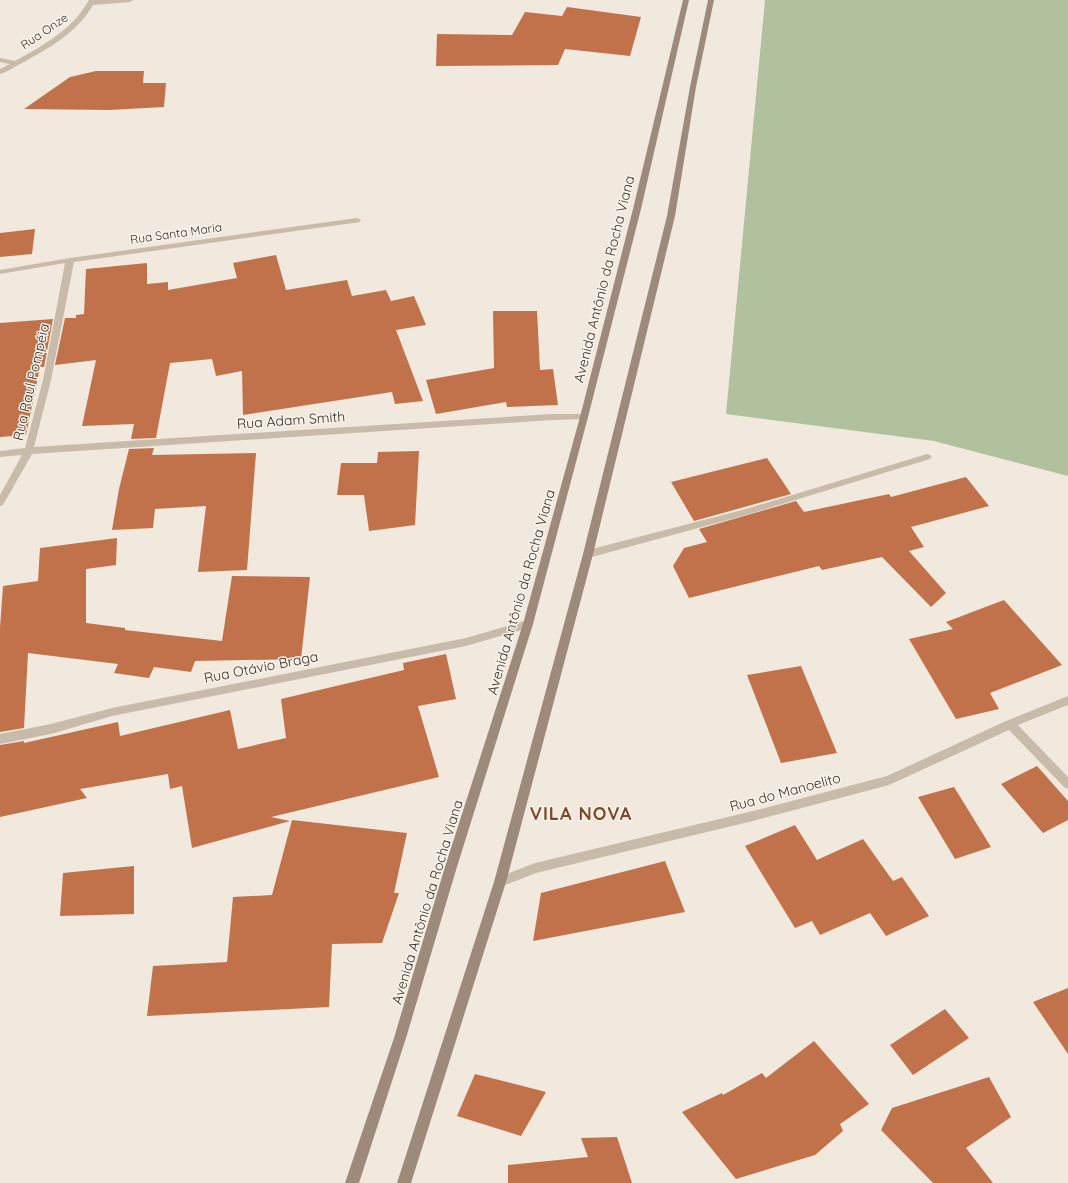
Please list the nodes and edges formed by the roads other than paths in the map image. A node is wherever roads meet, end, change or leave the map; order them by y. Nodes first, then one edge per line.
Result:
1 (130, 0) edge
2 (686, 0) edge
3 (711, 0) edge
4 (92, 1) edge
5 (0, 60) edge
6 (16, 63) junction
7 (0, 72) edge
8 (357, 220) dead end
9 (70, 260) junction
10 (0, 272) edge
11 (584, 417) junction
12 (29, 450) junction
13 (0, 454) edge
14 (927, 457) dead end
15 (0, 503) edge
16 (588, 554) junction
17 (528, 624) junction
18 (1068, 700) edge
19 (1010, 724) junction
20 (0, 739) edge
21 (1068, 784) edge
22 (500, 882) junction
23 (352, 1183) edge
24 (404, 1183) edge

1 - 4 street
2 - 11 main road, Avenida Antônio da Rocha Viana
3 - 16 main road
4 - 6 street, Rua Onze
5 - 6 street
6 - 7 street, Rua Onze
8 - 9 street, Rua Santa Maria
9 - 10 street, Rua Santa Maria
9 - 12 street, Rua Raul Pompéia
11 - 12 street, Rua Adam Smith
11 - 17 main road, Avenida Antônio da Rocha Viana
12 - 13 street, Rua Adam Smith
12 - 15 street, Rua Raul Pompéia
14 - 16 street
16 - 22 main road
17 - 20 street, Rua Otávio Braga
17 - 23 main road, Avenida Antônio da Rocha Viana
18 - 19 street, Rua do Manoelito
19 - 21 street
19 - 22 street, Rua do Manoelito
22 - 24 main road

